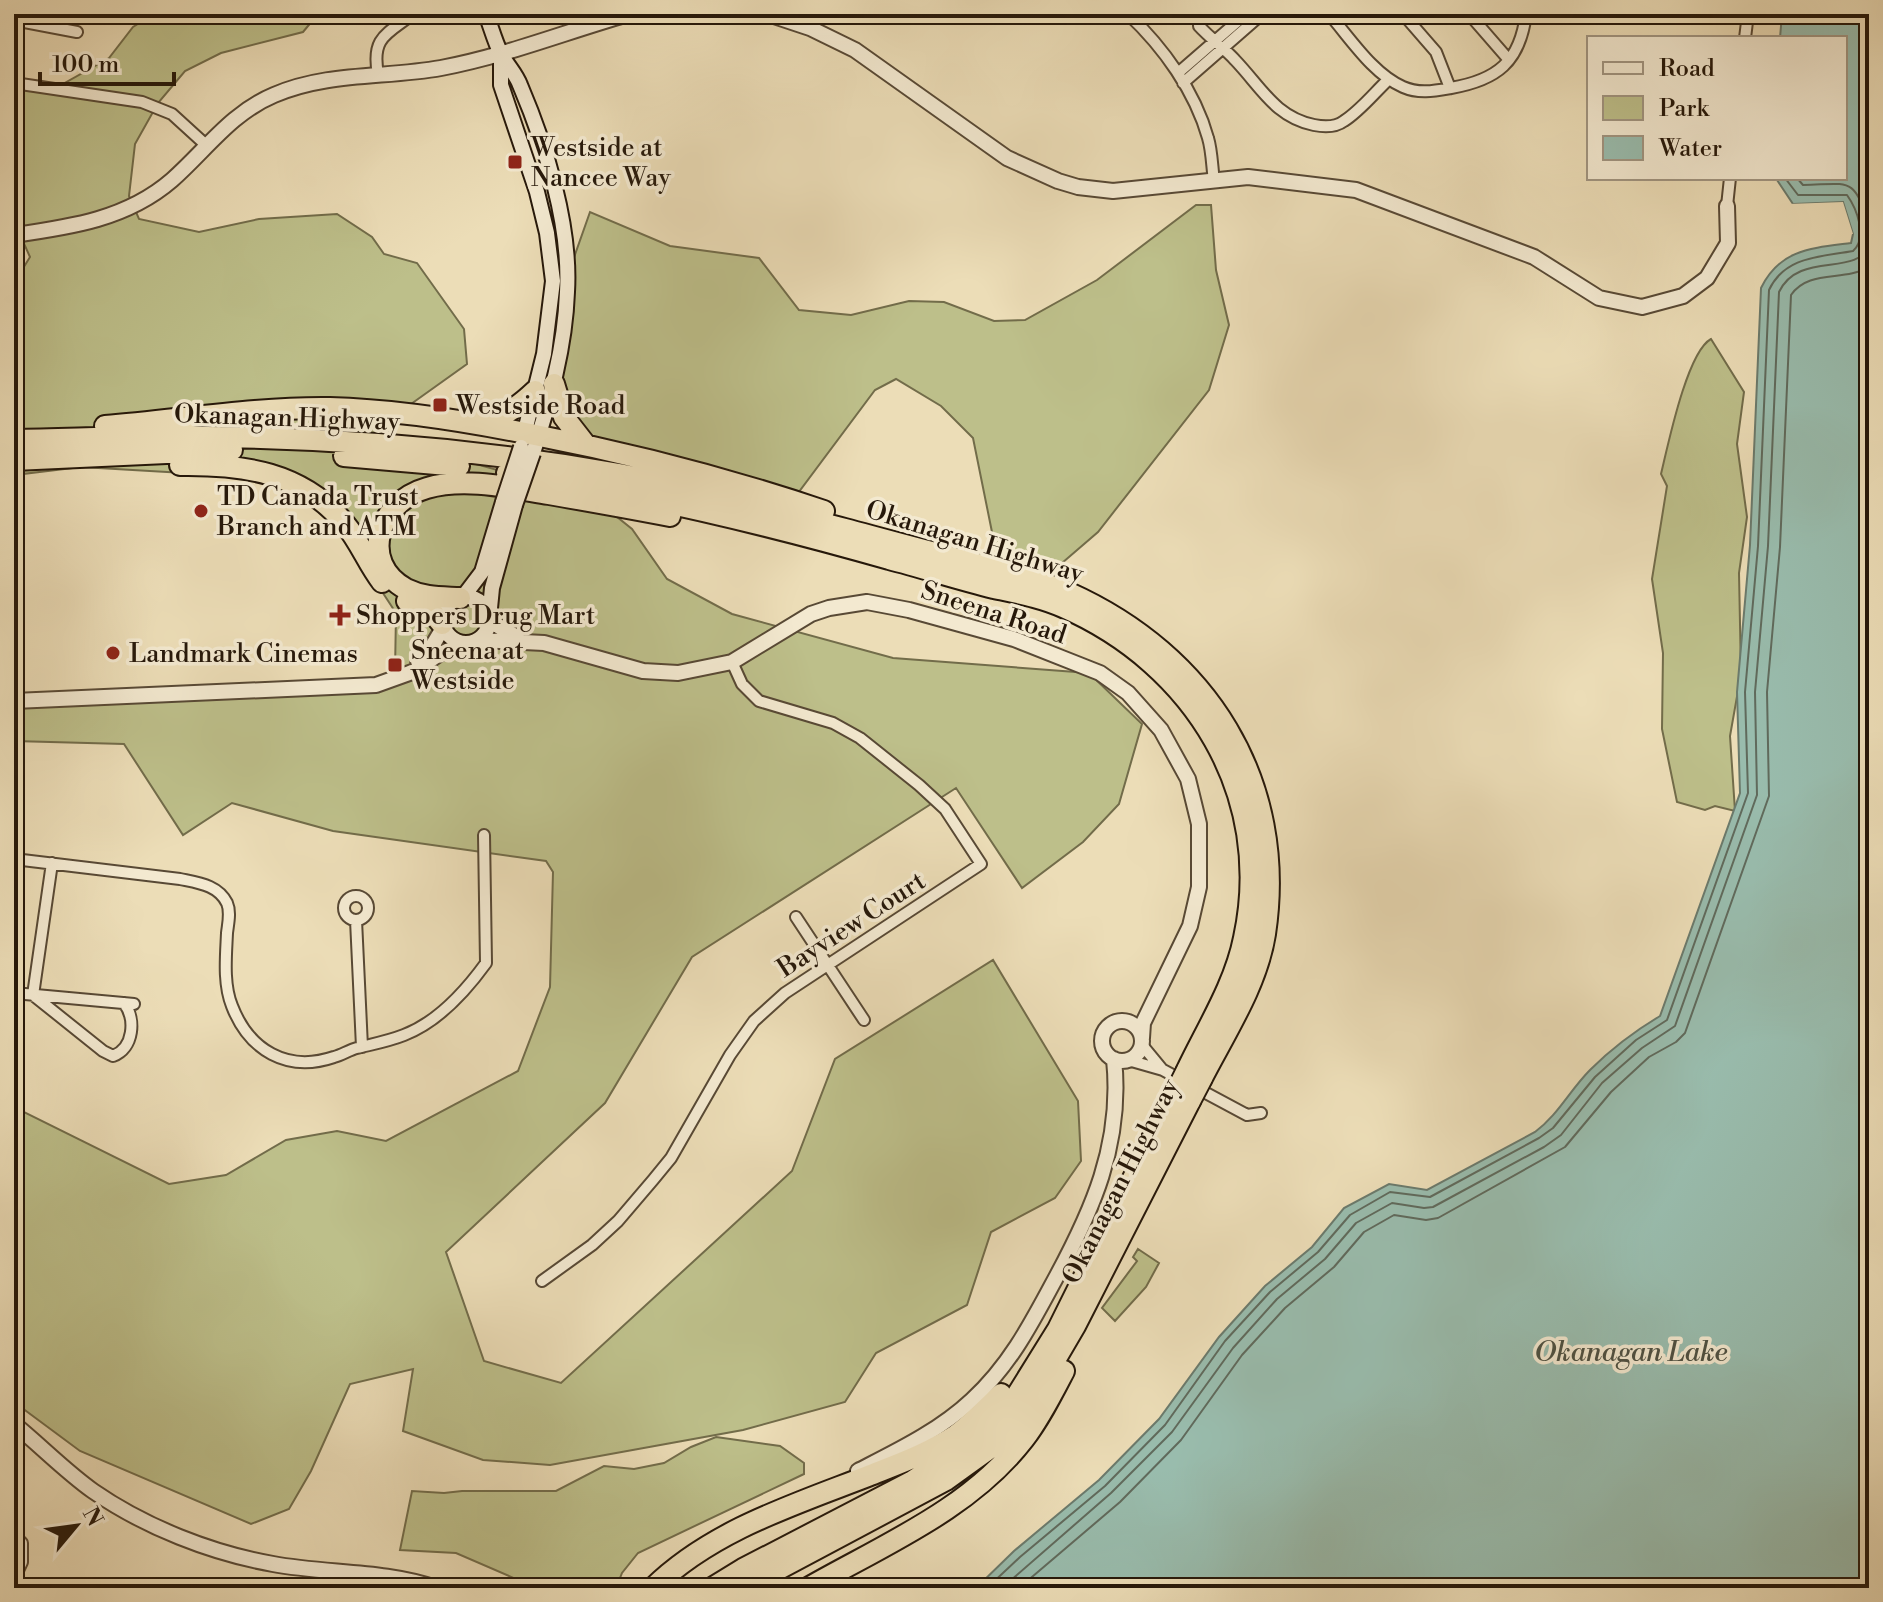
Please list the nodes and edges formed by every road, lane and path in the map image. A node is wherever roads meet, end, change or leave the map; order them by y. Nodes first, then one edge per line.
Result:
1 (413, 14) edge
2 (486, 14) edge
3 (628, 14) edge
4 (768, 14) edge
5 (1204, 14) edge
6 (1246, 14) edge
7 (1262, 14) edge
8 (1329, 14) edge
9 (1403, 14) edge
10 (1469, 14) edge
11 (1526, 14) edge
12 (1748, 14) edge
13 (1132, 18) edge
14 (14, 20) edge
15 (77, 32) dead end
16 (1745, 36) edge
17 (1218, 45) junction
18 (501, 54) junction
19 (1509, 60) junction
20 (378, 74) junction
21 (1180, 78) junction
22 (1389, 79) junction
23 (14, 83) edge
24 (1450, 88) junction
25 (206, 145) junction
26 (1730, 180) edge
27 (1214, 181) junction
28 (1727, 206) joint
29 (14, 235) edge
30 (544, 388) junction
31 (466, 421) junction
32 (14, 439) edge
33 (529, 442) junction
34 (585, 444) junction
35 (88, 457) junction
36 (14, 460) edge
37 (509, 503) junction
38 (992, 578) junction
39 (461, 597) junction
40 (489, 620) junction
41 (443, 626) junction
42 (529, 641) junction
43 (473, 642) junction
44 (732, 662) junction
45 (404, 676) junction
46 (14, 701) edge
47 (484, 835) dead end
48 (14, 859) edge
49 (52, 863) junction
50 (796, 917) dead end
51 (356, 920) dead end
52 (828, 966) junction
53 (14, 993) edge
54 (1158, 993) junction
55 (33, 995) junction
56 (864, 1020) dead end
57 (1127, 1021) junction
58 (1142, 1042) junction
59 (362, 1047) junction
60 (1121, 1059) junction
61 (1163, 1070) junction
62 (1261, 1113) dead end
63 (1125, 1214) junction
64 (542, 1281) dead end
65 (14, 1424) edge
66 (792, 1506) junction
67 (14, 1535) edge
68 (14, 1579) edge
69 (436, 1588) edge
70 (653, 1588) edge
71 (712, 1588) edge
72 (743, 1588) edge
73 (808, 1588) edge

1 - 20 street
2 - 18 street
3 - 18 street
4 - 27 street
5 - 17 street
6 - 17 street
7 - 17 street
8 - 22 street
9 - 24 street
10 - 19 street
11 - 19 street
12 - 16 street
13 - 21 street
14 - 15 street
17 - 21 street
17 - 22 street
18 - 20 street
18 - 30 street
18 - 30 street
19 - 24 street
20 - 25 street
21 - 27 street
22 - 24 street
23 - 25 street
25 - 29 street
26 - 28 street
27 - 28 street
30 - 31 highway
30 - 33 street
30 - 33 street
30 - 34 highway
31 - 32 highway
31 - 33 highway
32 - 38 highway, Okanagan Highway
33 - 34 highway
33 - 37 street, bridge
34 - 38 highway
35 - 36 highway, Okanagan Highway
35 - 38 highway, Okanagan Highway
35 - 41 highway
37 - 39 street
37 - 40 street
38 - 39 highway
38 - 63 highway, Okanagan Highway, bridge
39 - 40 street
39 - 41 street
40 - 42 street, Sneena Road
40 - 43 street
41 - 43 street
41 - 45 street
42 - 43 street, Sneena Road
42 - 44 street, Sneena Road
43 - 45 street, Sneena Road
44 - 52 street, Bayview Court
44 - 54 street, Sneena Road
45 - 46 street, Sneena Road
47 - 59 street
48 - 49 street
49 - 55 street
49 - 59 street
50 - 52 street
51 - 59 street
52 - 56 street
52 - 64 street, Bayview Court
53 - 55 street
54 - 57 street, Sneena Road
54 - 58 street, Sneena Road
55 - 55 street
57 - 58 street
57 - 60 street
58 - 60 street
58 - 61 street
60 - 61 street
60 - 66 street
61 - 62 street
63 - 66 highway
63 - 71 highway, Okanagan Highway
63 - 72 highway, Okanagan Highway
63 - 73 highway
65 - 69 street
66 - 70 highway
67 - 68 street

